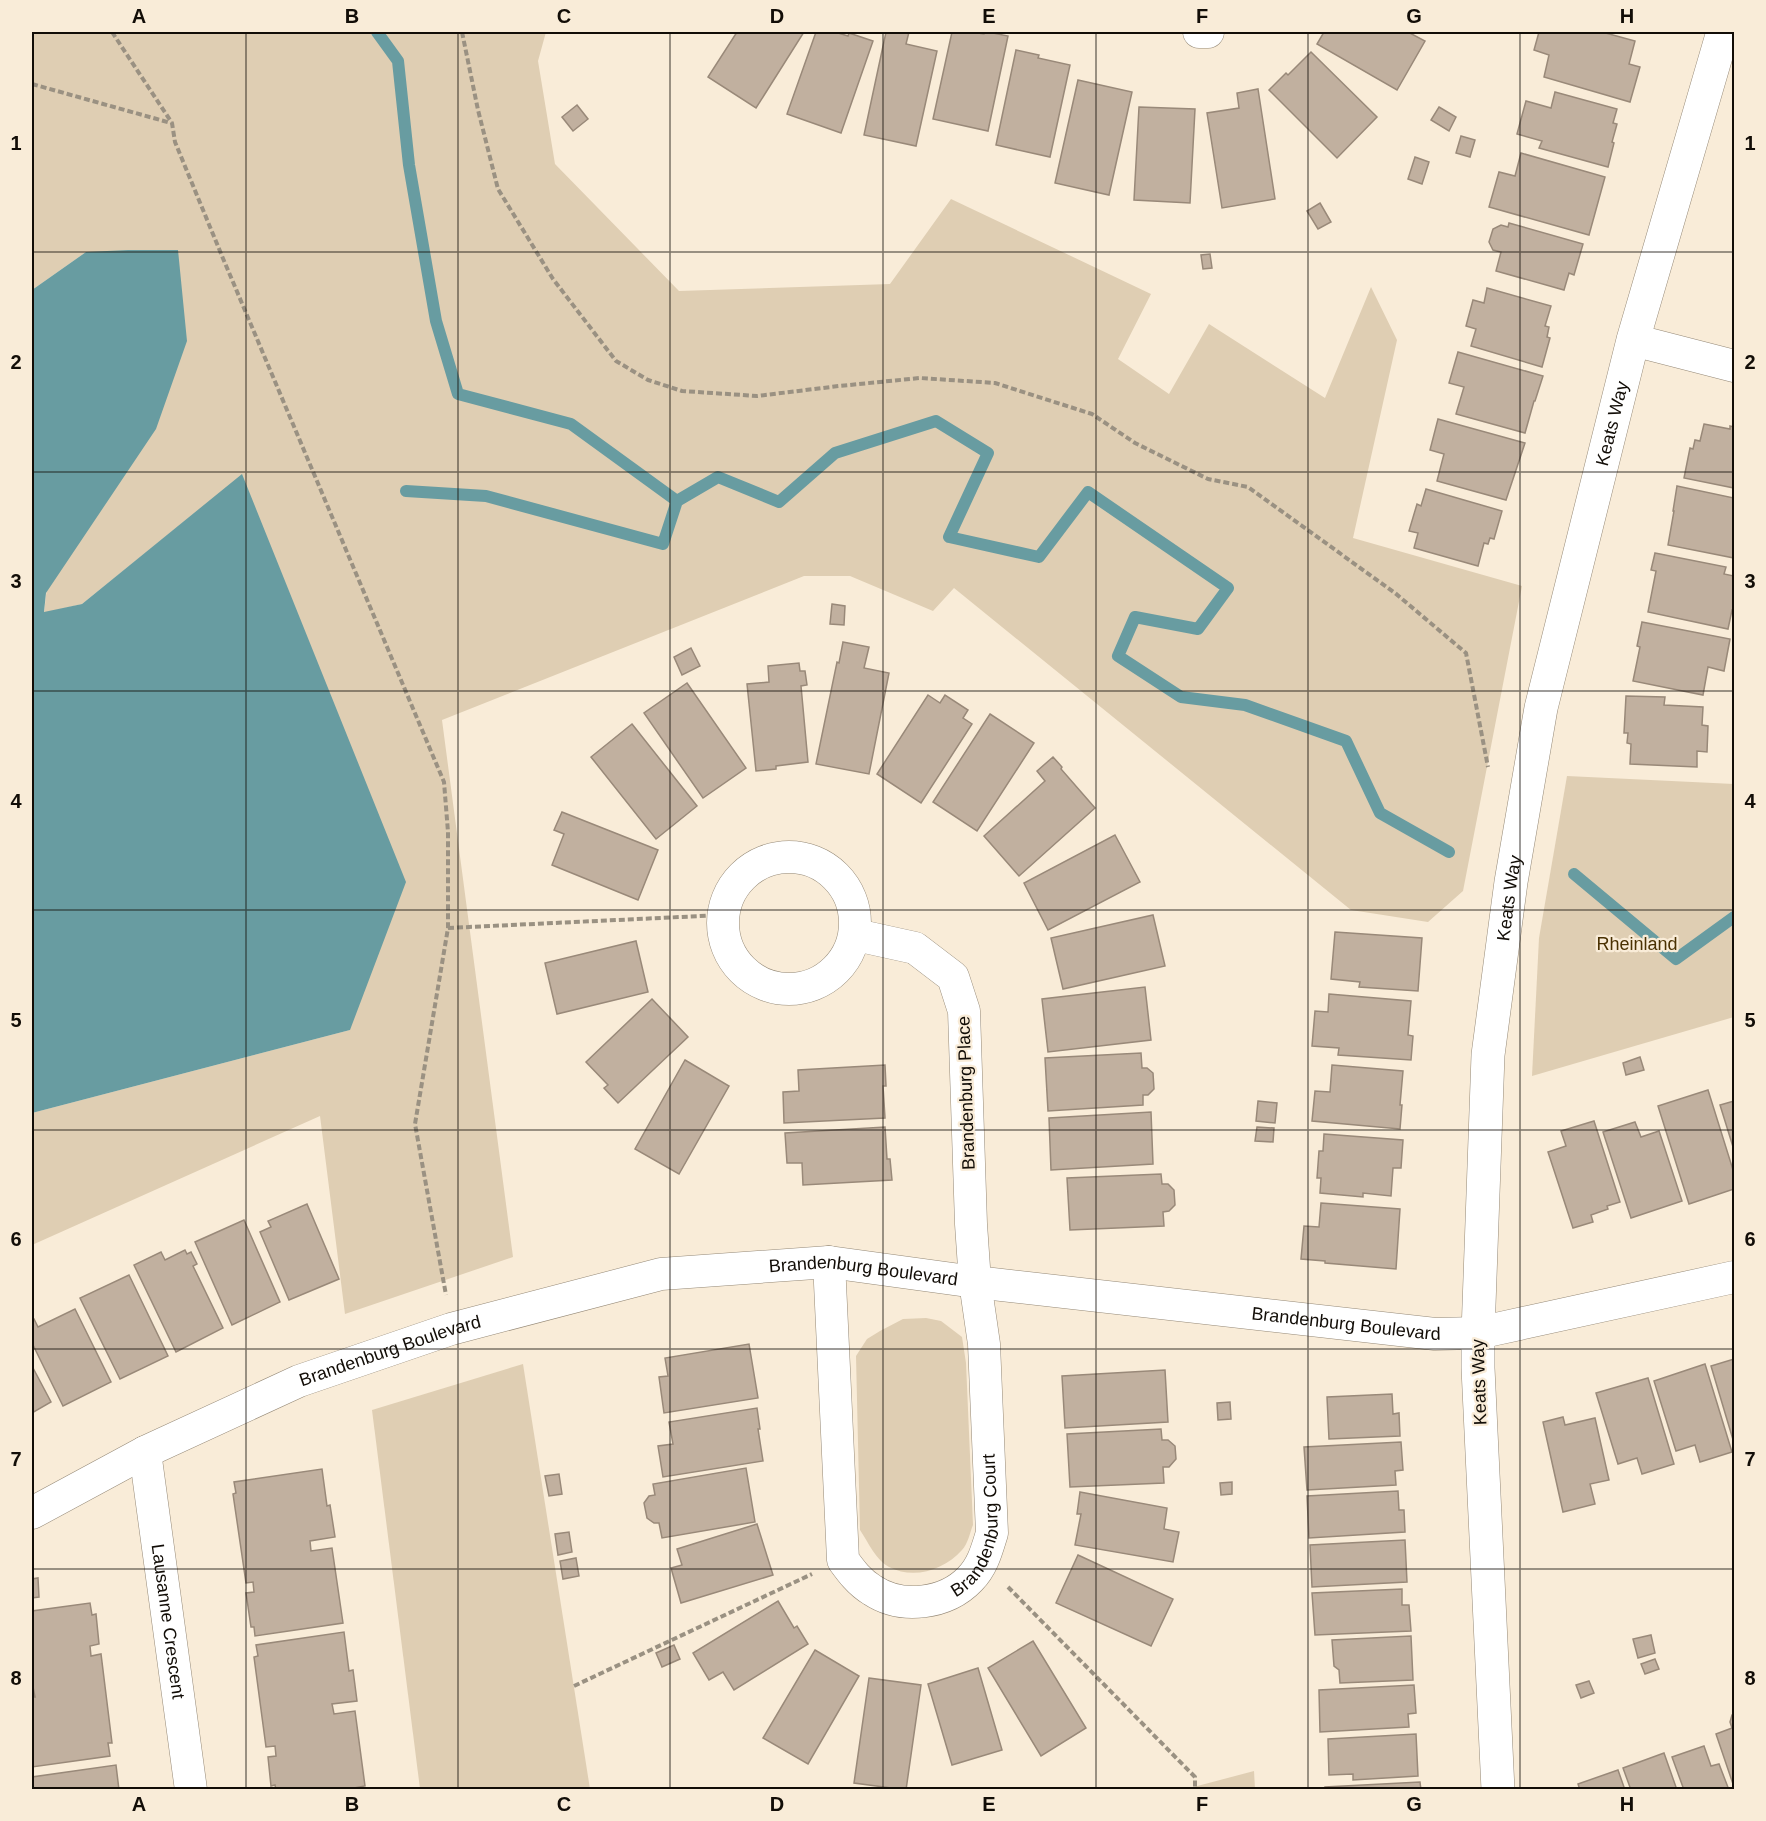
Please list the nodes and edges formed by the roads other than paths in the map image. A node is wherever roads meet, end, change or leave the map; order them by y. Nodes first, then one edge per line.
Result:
1 (1199, 32) edge
2 (1208, 32) edge
3 (1723, 32) edge
4 (1633, 340) junction
5 (1734, 366) edge
6 (856, 935) junction
7 (829, 1262) junction
8 (1734, 1277) edge
9 (975, 1282) junction
10 (1478, 1332) junction
11 (145, 1452) junction
12 (32, 1513) edge
13 (191, 1790) edge
14 (1498, 1790) edge

1 - 2 street
3 - 4 street, Keats Way
4 - 5 street
4 - 10 street, Keats Way
6 - 6 street
6 - 9 street, Brandenburg Place
7 - 9 street, Brandenburg Boulevard
7 - 9 street, Brandenburg Court
7 - 11 street, Brandenburg Boulevard
8 - 10 street, Brandenburg Boulevard
9 - 10 street, Brandenburg Boulevard
10 - 14 street, Keats Way
11 - 12 street, Brandenburg Boulevard
11 - 13 street, Lausanne Crescent

